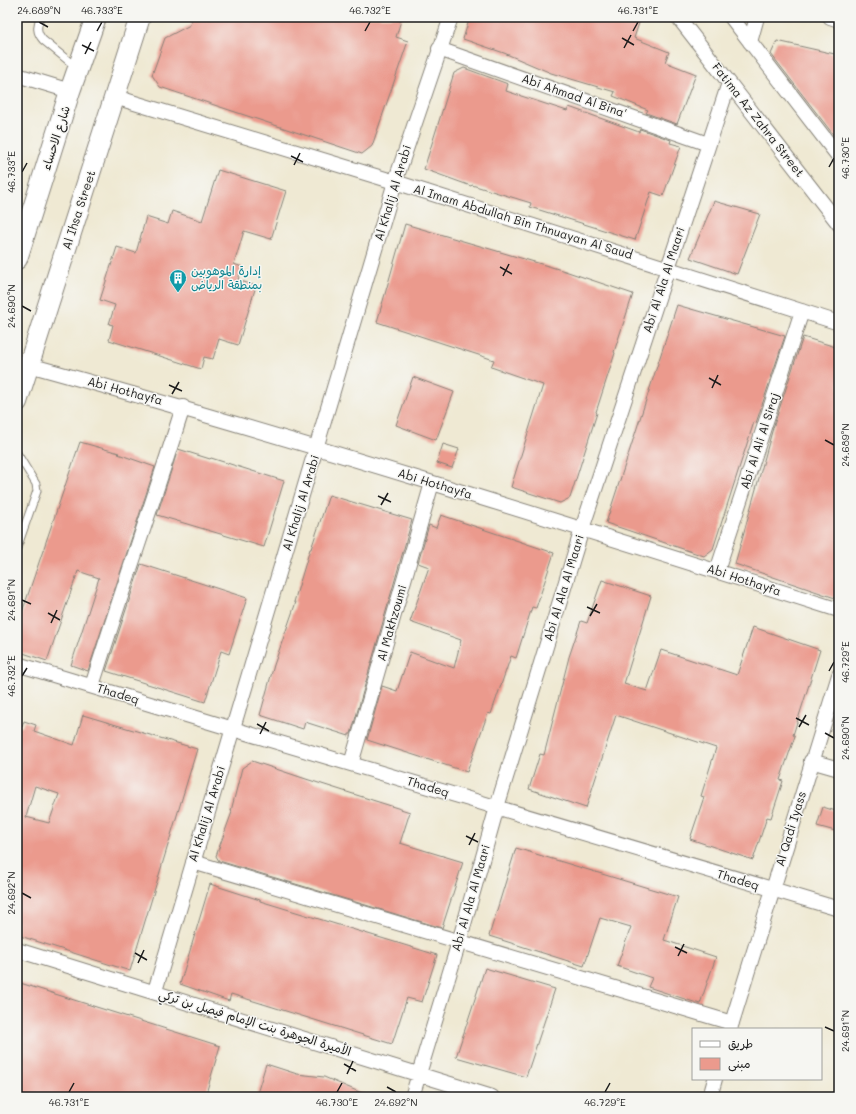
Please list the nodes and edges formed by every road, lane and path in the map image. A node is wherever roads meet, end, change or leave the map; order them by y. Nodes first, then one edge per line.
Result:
1 (40, 17) edge
2 (96, 17) edge
3 (140, 17) edge
4 (451, 17) edge
5 (678, 17) edge
6 (731, 17) edge
7 (756, 17) edge
8 (830, 17) edge
9 (839, 20) edge
10 (750, 42) junction
11 (439, 49) junction
12 (78, 69) junction
13 (17, 75) edge
14 (729, 82) junction
15 (70, 91) junction
16 (115, 97) junction
17 (708, 144) junction
18 (839, 157) edge
19 (395, 182) junction
20 (839, 224) edge
21 (17, 259) edge
22 (668, 268) junction
23 (802, 311) junction
24 (839, 323) edge
25 (29, 365) junction
26 (17, 402) edge
27 (183, 407) junction
28 (318, 448) junction
29 (17, 453) edge
30 (432, 483) junction
31 (582, 529) junction
32 (17, 548) edge
33 (717, 571) junction
34 (839, 610) edge
35 (17, 664) edge
36 (839, 675) edge
37 (92, 686) junction
38 (233, 729) junction
39 (811, 761) junction
40 (352, 764) junction
41 (839, 769) edge
42 (497, 807) junction
43 (193, 862) junction
44 (772, 890) junction
45 (839, 909) edge
46 (458, 942) junction
47 (17, 950) edge
48 (155, 991) junction
49 (731, 1026) edge
50 (419, 1074) junction
51 (715, 1080) edge
52 (412, 1097) edge
53 (492, 1097) edge
54 (710, 1097) edge

1 - 12 lane
2 - 12 main road, شارع الاحساء
3 - 16 main road, Al Ihsa Street
4 - 11 street, Al Khalij Al Arabi
5 - 14 street, Fatima Az Zahra Street
6 - 10 street
7 - 10 street
8 - 9 street
10 - 18 street
11 - 17 street, Abi Ahmad Al Bina'
11 - 19 street, Al Khalij Al Arabi
12 - 15 main road, شارع الاحساء
13 - 15 street
14 - 17 street, Abi Al Ala Al Maari
14 - 20 street, Fatima Az Zahra Street
15 - 21 main road, شارع الاحساء
16 - 19 street, Al Imam Abdullah Bin Thnuayan Al Saud
16 - 25 main road, Al Ihsa Street
17 - 22 street, Abi Al Ala Al Maari
19 - 22 street, Al Imam Abdullah Bin Thnuayan Al Saud
19 - 28 street, Al Khalij Al Arabi
22 - 23 street, Al Imam Abdullah Bin Thnuayan Al Saud
22 - 31 street, Abi Al Ala Al Maari
23 - 24 street, Al Imam Abdullah Bin Thnuayan Al Saud
23 - 33 street, Abi Al Ali Al Siraj
25 - 26 main road, Al Ihsa Street
25 - 27 street, Abi Hothayfa
27 - 28 street, Abi Hothayfa
27 - 37 street
28 - 30 street, Abi Hothayfa
28 - 38 street, Al Khalij Al Arabi
29 - 32 lane
30 - 31 street, Abi Hothayfa
30 - 40 street, Al Makhzoumi
31 - 33 street, Abi Hothayfa
31 - 42 street, Abi Al Ala Al Maari
33 - 34 street, Abi Hothayfa
35 - 37 street, Thadeq
36 - 39 street, Al Qadi Iyass
37 - 38 street, Thadeq
38 - 40 street, Thadeq
38 - 43 street, Al Khalij Al Arabi
39 - 41 street
39 - 44 street, Al Qadi Iyass
40 - 42 street, Thadeq
42 - 44 street, Thadeq
42 - 46 street, Abi Al Ala Al Maari
43 - 46 street
43 - 48 street, Al Khalij Al Arabi
44 - 45 street, Thadeq
44 - 49 street, Al Qadi Iyass
46 - 49 street
46 - 50 street, Abi Al Ala Al Maari
47 - 48 street, الأميرة الجوهرة بنت الإمام فيصل بن تركي
48 - 50 street, الأميرة الجوهرة بنت الإمام فيصل بن تركي
50 - 52 street, Abi Al Ala Al Maari
50 - 53 street, الأميرة الجوهرة بنت الإمام فيصل بن تركي
51 - 54 street

